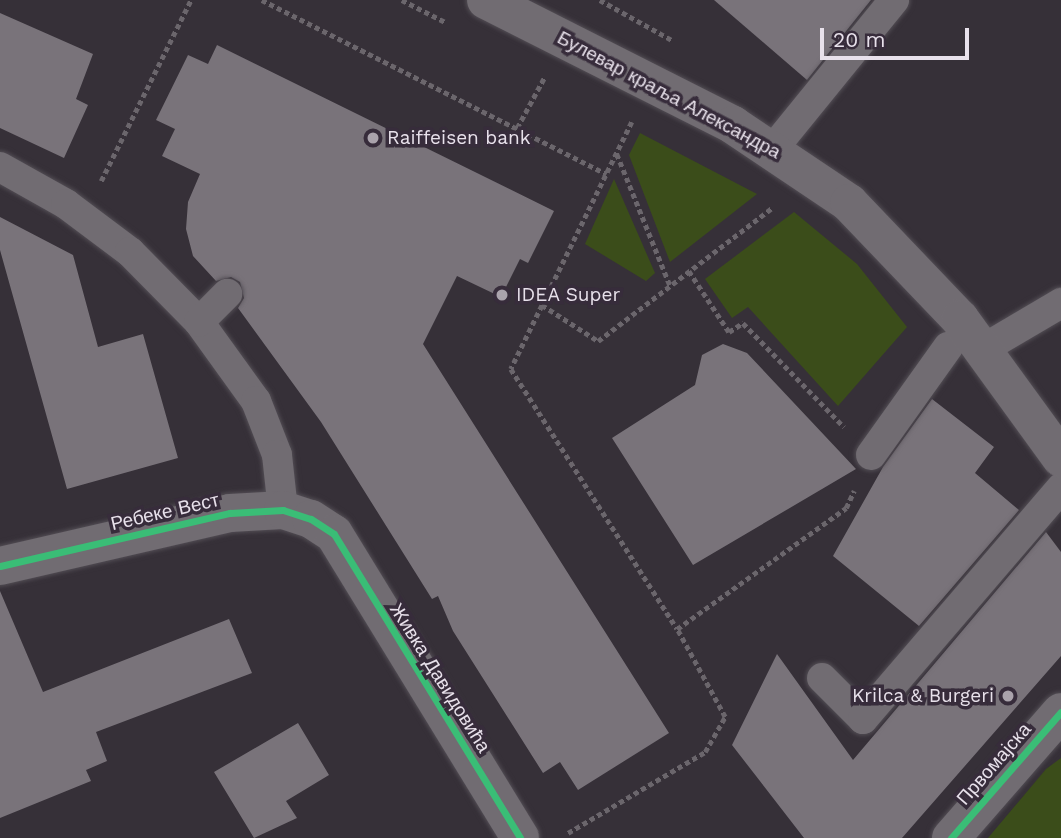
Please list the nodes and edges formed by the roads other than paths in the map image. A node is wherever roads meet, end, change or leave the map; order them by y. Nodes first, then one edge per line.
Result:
1 (486, 0) edge
2 (894, 0) edge
3 (773, 149) junction
4 (0, 167) edge
5 (227, 294) dead end
6 (1061, 303) edge
7 (199, 323) junction
8 (965, 348) junction
9 (871, 455) road end
10 (1061, 458) edge
11 (1061, 488) edge
12 (283, 510) junction
13 (334, 534) joint
14 (0, 566) edge
15 (822, 678) dead end
16 (1061, 712) edge
17 (520, 838) edge
18 (951, 838) edge

1 - 3 street, Булевар краља Александра
2 - 3 lane
3 - 8 street, Булевар краља Александра
4 - 7 lane
5 - 7 lane
6 - 8 lane
7 - 12 lane
8 - 9 lane
8 - 10 street, Булевар краља Александра
11 - 15 lane
12 - 13 street, Ребеке Вест
12 - 14 street, Ребеке Вест
13 - 17 street, Живка Давидовића
16 - 18 street, Првомајска

